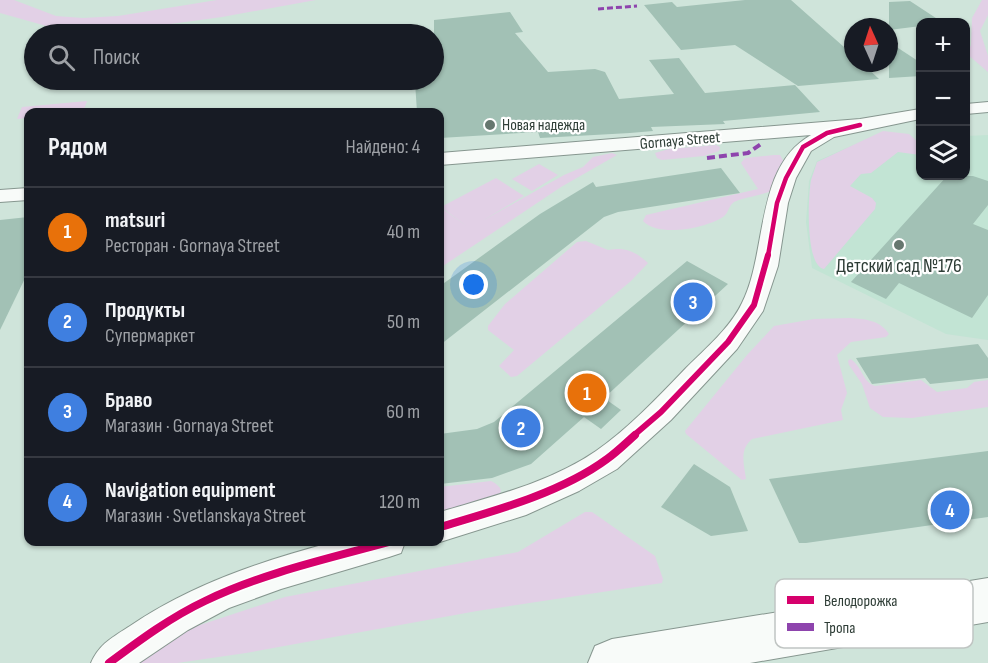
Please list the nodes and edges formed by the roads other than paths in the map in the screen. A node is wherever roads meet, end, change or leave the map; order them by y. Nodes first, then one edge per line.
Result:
1 (988, 107) edge
2 (970, 109) edge
3 (916, 115) edge
4 (860, 124) junction
5 (444, 159) edge
6 (24, 194) edge
7 (0, 196) edge
8 (444, 526) edge
9 (375, 546) edge
10 (988, 600) edge
11 (973, 603) edge
12 (775, 636) edge
13 (110, 663) edge
14 (612, 663) edge

1 - 2 street
3 - 4 street, Gornaya Street
4 - 5 street, Gornaya Street
4 - 8 street
6 - 7 street
9 - 13 street
10 - 11 main road
12 - 14 main road

